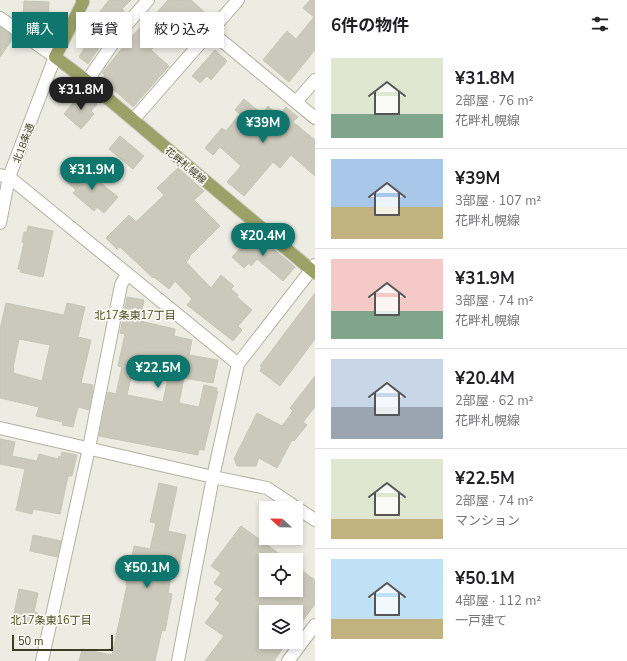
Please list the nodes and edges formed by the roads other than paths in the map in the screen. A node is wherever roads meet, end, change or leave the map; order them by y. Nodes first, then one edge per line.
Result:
1 (83, 0) edge
2 (148, 0) edge
3 (238, 0) edge
4 (224, 16) edge
5 (0, 18) edge
6 (224, 43) edge
7 (195, 48) edge
8 (56, 57) junction
9 (315, 80) edge
10 (87, 81) junction
11 (296, 102) junction
12 (315, 118) edge
13 (133, 120) junction
14 (5, 176) edge
15 (0, 223) edge
16 (314, 270) edge
17 (127, 274) junction
18 (238, 364) junction
19 (0, 428) edge
20 (89, 448) junction
21 (213, 477) junction
22 (315, 520) edge
23 (315, 625) edge
24 (42, 661) edge
25 (178, 661) edge
26 (288, 661) edge

1 - 8 main road, 北18条通
2 - 10 street
3 - 4 street
5 - 8 street
6 - 11 street
7 - 13 street
8 - 10 main road, 花畔札幌線
8 - 14 street, 北18条通
9 - 11 street
10 - 13 main road, 花畔札幌線
11 - 12 street
13 - 16 main road, 花畔札幌線
14 - 15 street, 北18条通
14 - 17 street
16 - 18 street
17 - 18 street
17 - 20 street
18 - 21 street
19 - 20 street
20 - 21 street
20 - 24 street
21 - 22 street
21 - 25 street
23 - 26 street

